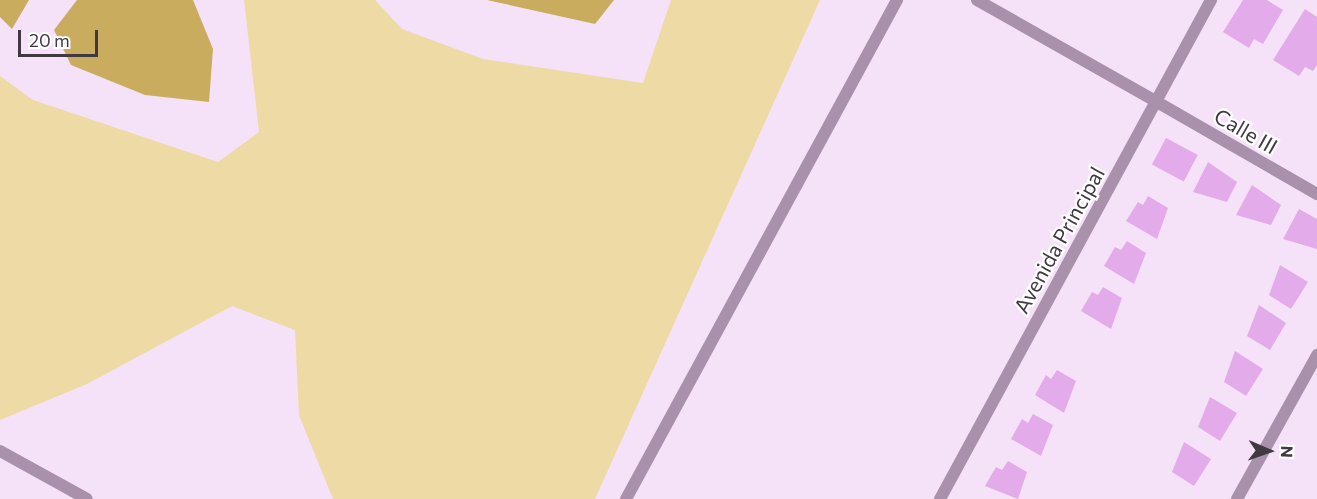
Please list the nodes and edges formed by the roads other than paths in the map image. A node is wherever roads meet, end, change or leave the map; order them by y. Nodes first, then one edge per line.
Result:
1 (897, 0) edge
2 (977, 0) edge
3 (1211, 0) edge
4 (1157, 102) junction
5 (1317, 194) edge
6 (1317, 355) edge
7 (0, 451) edge
8 (87, 499) edge
9 (626, 499) edge
10 (940, 499) edge
11 (1237, 499) edge

1 - 9 street
2 - 4 street, Calle III
3 - 4 street, Avenida Principal
4 - 5 street, Calle III
4 - 10 street, Avenida Principal
6 - 11 street
7 - 8 street

